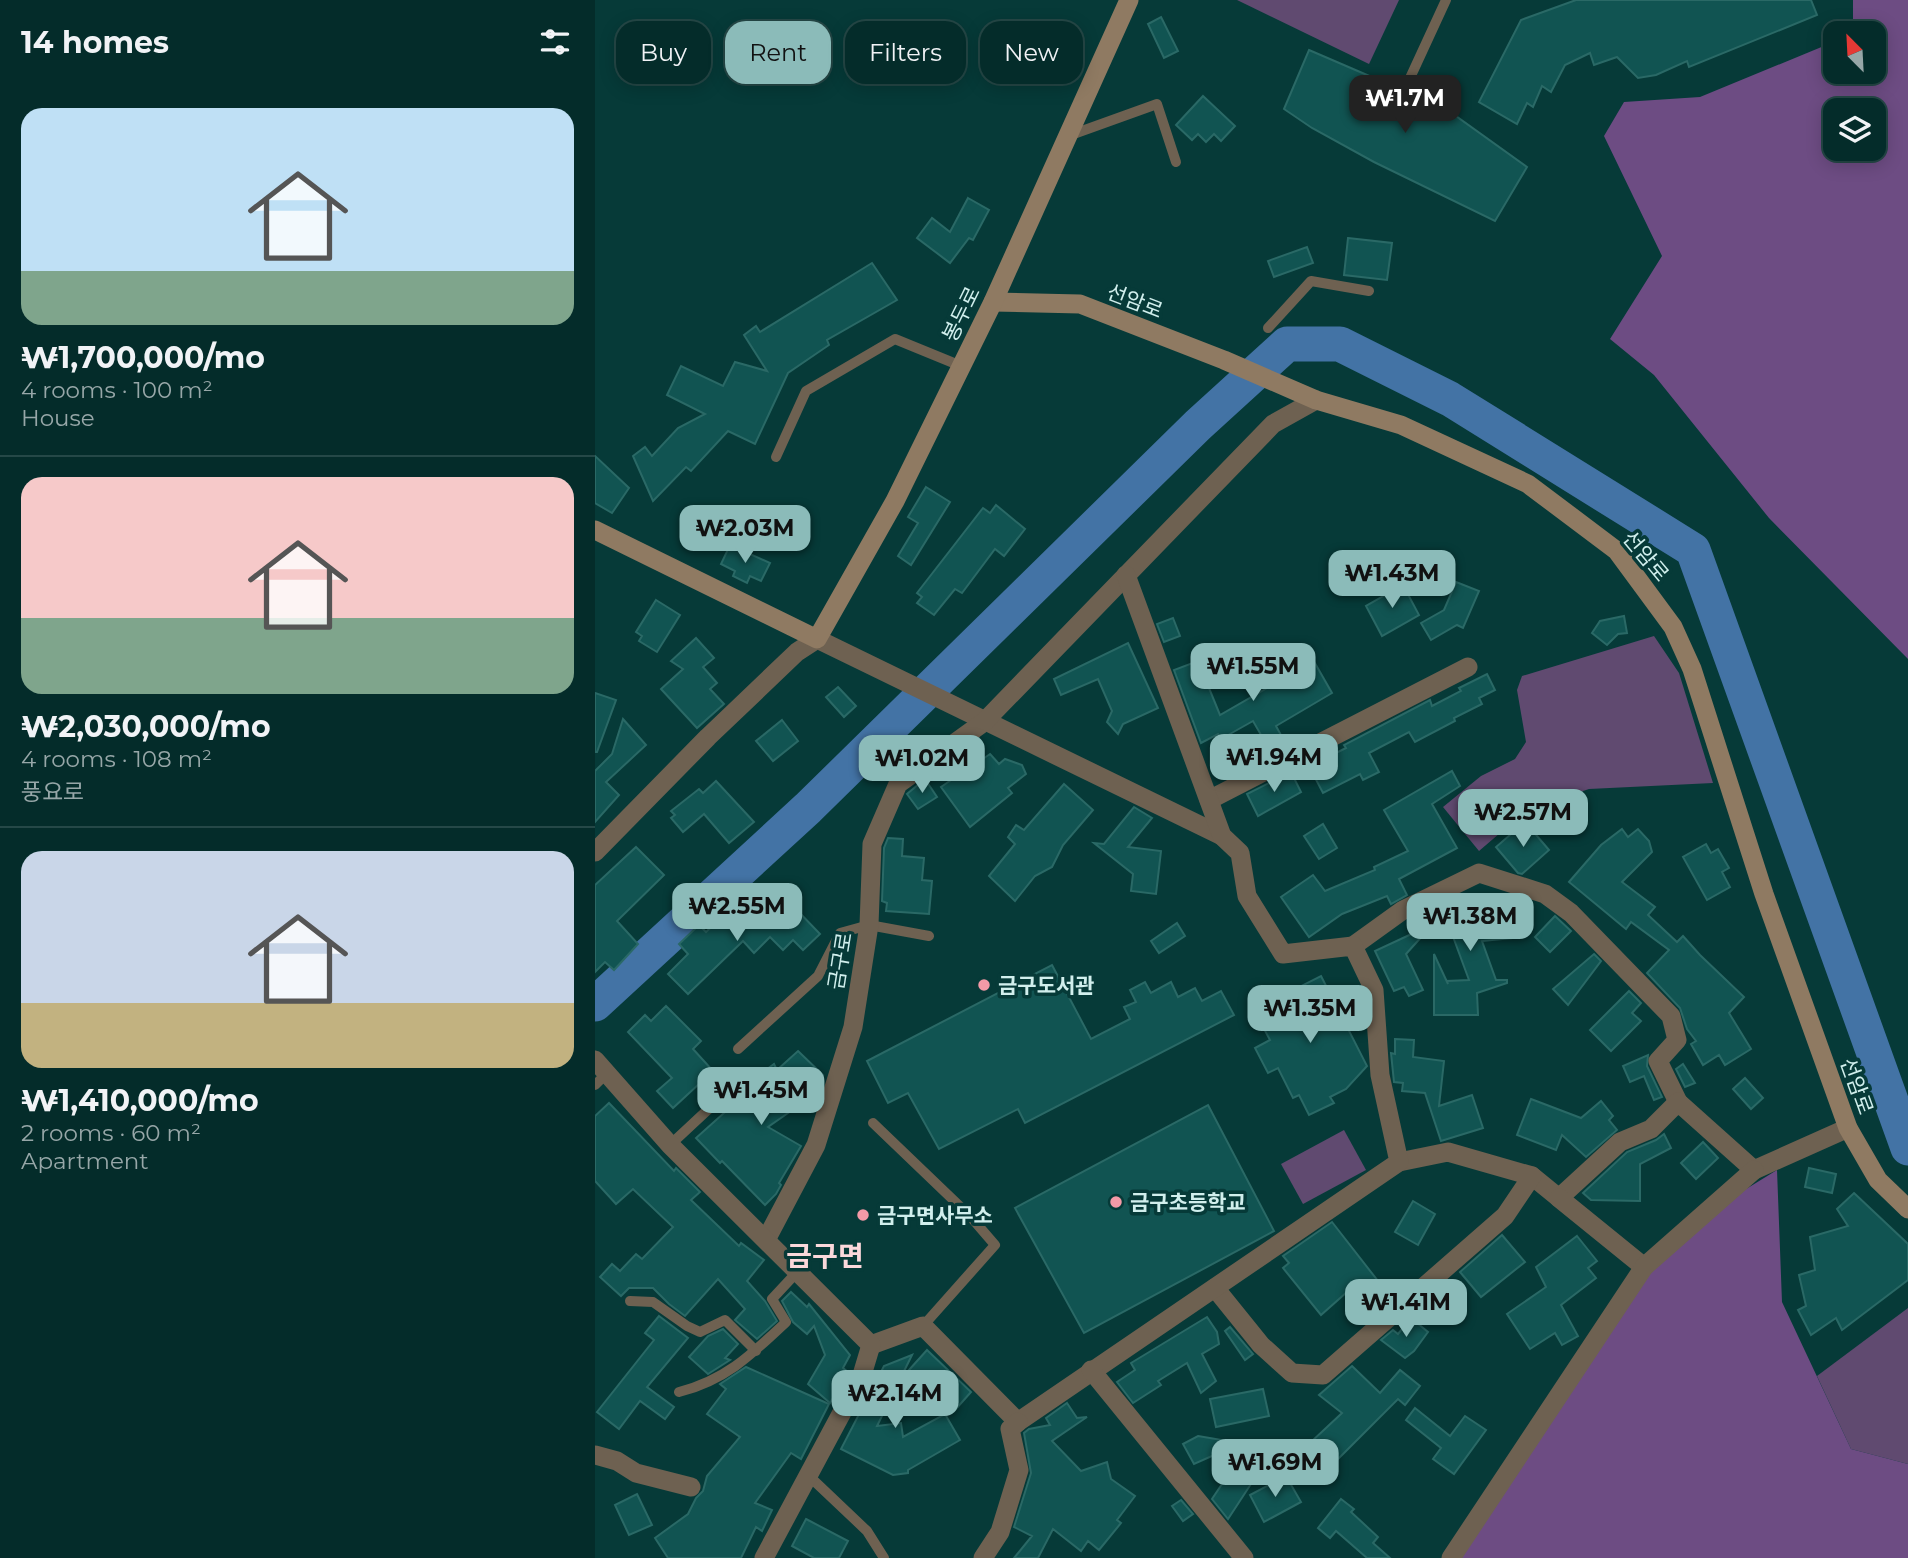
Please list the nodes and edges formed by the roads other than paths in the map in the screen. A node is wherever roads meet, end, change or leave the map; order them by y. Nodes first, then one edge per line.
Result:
1 (1129, 0) edge
2 (1446, 0) edge
3 (1411, 78) dead end
4 (1067, 136) junction
5 (1176, 162) dead end
6 (1369, 291) dead end
7 (993, 302) junction
8 (1268, 328) dead end
9 (961, 366) junction
10 (1316, 400) junction
11 (776, 457) dead end
12 (595, 530) edge
13 (1126, 575) junction
14 (817, 639) junction
15 (1468, 667) dead end
16 (979, 719) junction
17 (1209, 800) junction
18 (1222, 836) junction
19 (595, 852) edge
20 (869, 925) junction
21 (929, 936) dead end
22 (1353, 946) junction
23 (738, 1049) dead end
24 (598, 1070) edge
25 (729, 1090) dead end
26 (1678, 1102) junction
27 (873, 1123) dead end
28 (1848, 1128) junction
29 (670, 1145) junction
30 (1399, 1162) junction
31 (1754, 1171) junction
32 (1532, 1176) junction
33 (1559, 1198) junction
34 (1908, 1209) edge
35 (767, 1238) junction
36 (1644, 1266) junction
37 (799, 1271) junction
38 (1215, 1288) junction
39 (630, 1301) dead end
40 (923, 1326) junction
41 (871, 1345) junction
42 (756, 1351) junction
43 (1091, 1370) junction
44 (679, 1392) dead end
45 (1018, 1422) junction
46 (595, 1455) edge
47 (809, 1476) junction
48 (691, 1487) dead end
49 (766, 1558) edge
50 (884, 1558) edge
51 (983, 1558) edge
52 (1244, 1558) edge
53 (1451, 1558) edge

1 - 4 main road, 봉두로
2 - 3 lane
4 - 5 lane
4 - 7 main road, 봉두로
6 - 8 lane
7 - 9 main road, 봉두로
7 - 10 main road, 선암로
9 - 11 lane
9 - 14 main road, 봉두로
10 - 13 street, 금구로
10 - 28 main road, 선암로
12 - 14 main road
13 - 16 street, 금구로
13 - 17 street
14 - 16 street
14 - 19 street
15 - 17 street
16 - 18 street
16 - 20 street, 금구로
17 - 18 street
18 - 22 street
20 - 21 lane
20 - 23 lane
20 - 35 street, 금구로
22 - 26 street
22 - 30 street
24 - 29 street
25 - 29 lane
26 - 31 street
26 - 33 street
27 - 40 lane
28 - 31 street
28 - 34 main road, 선암로
29 - 35 street
30 - 32 street
30 - 38 street
31 - 36 street
32 - 33 street
32 - 38 street
33 - 36 street
35 - 37 street
36 - 53 street
37 - 41 street
37 - 42 lane
38 - 43 street
39 - 42 lane
40 - 41 street
40 - 45 street
41 - 47 street
42 - 44 lane
43 - 45 street
43 - 52 street
45 - 51 street
46 - 48 street
47 - 49 street
47 - 50 lane

